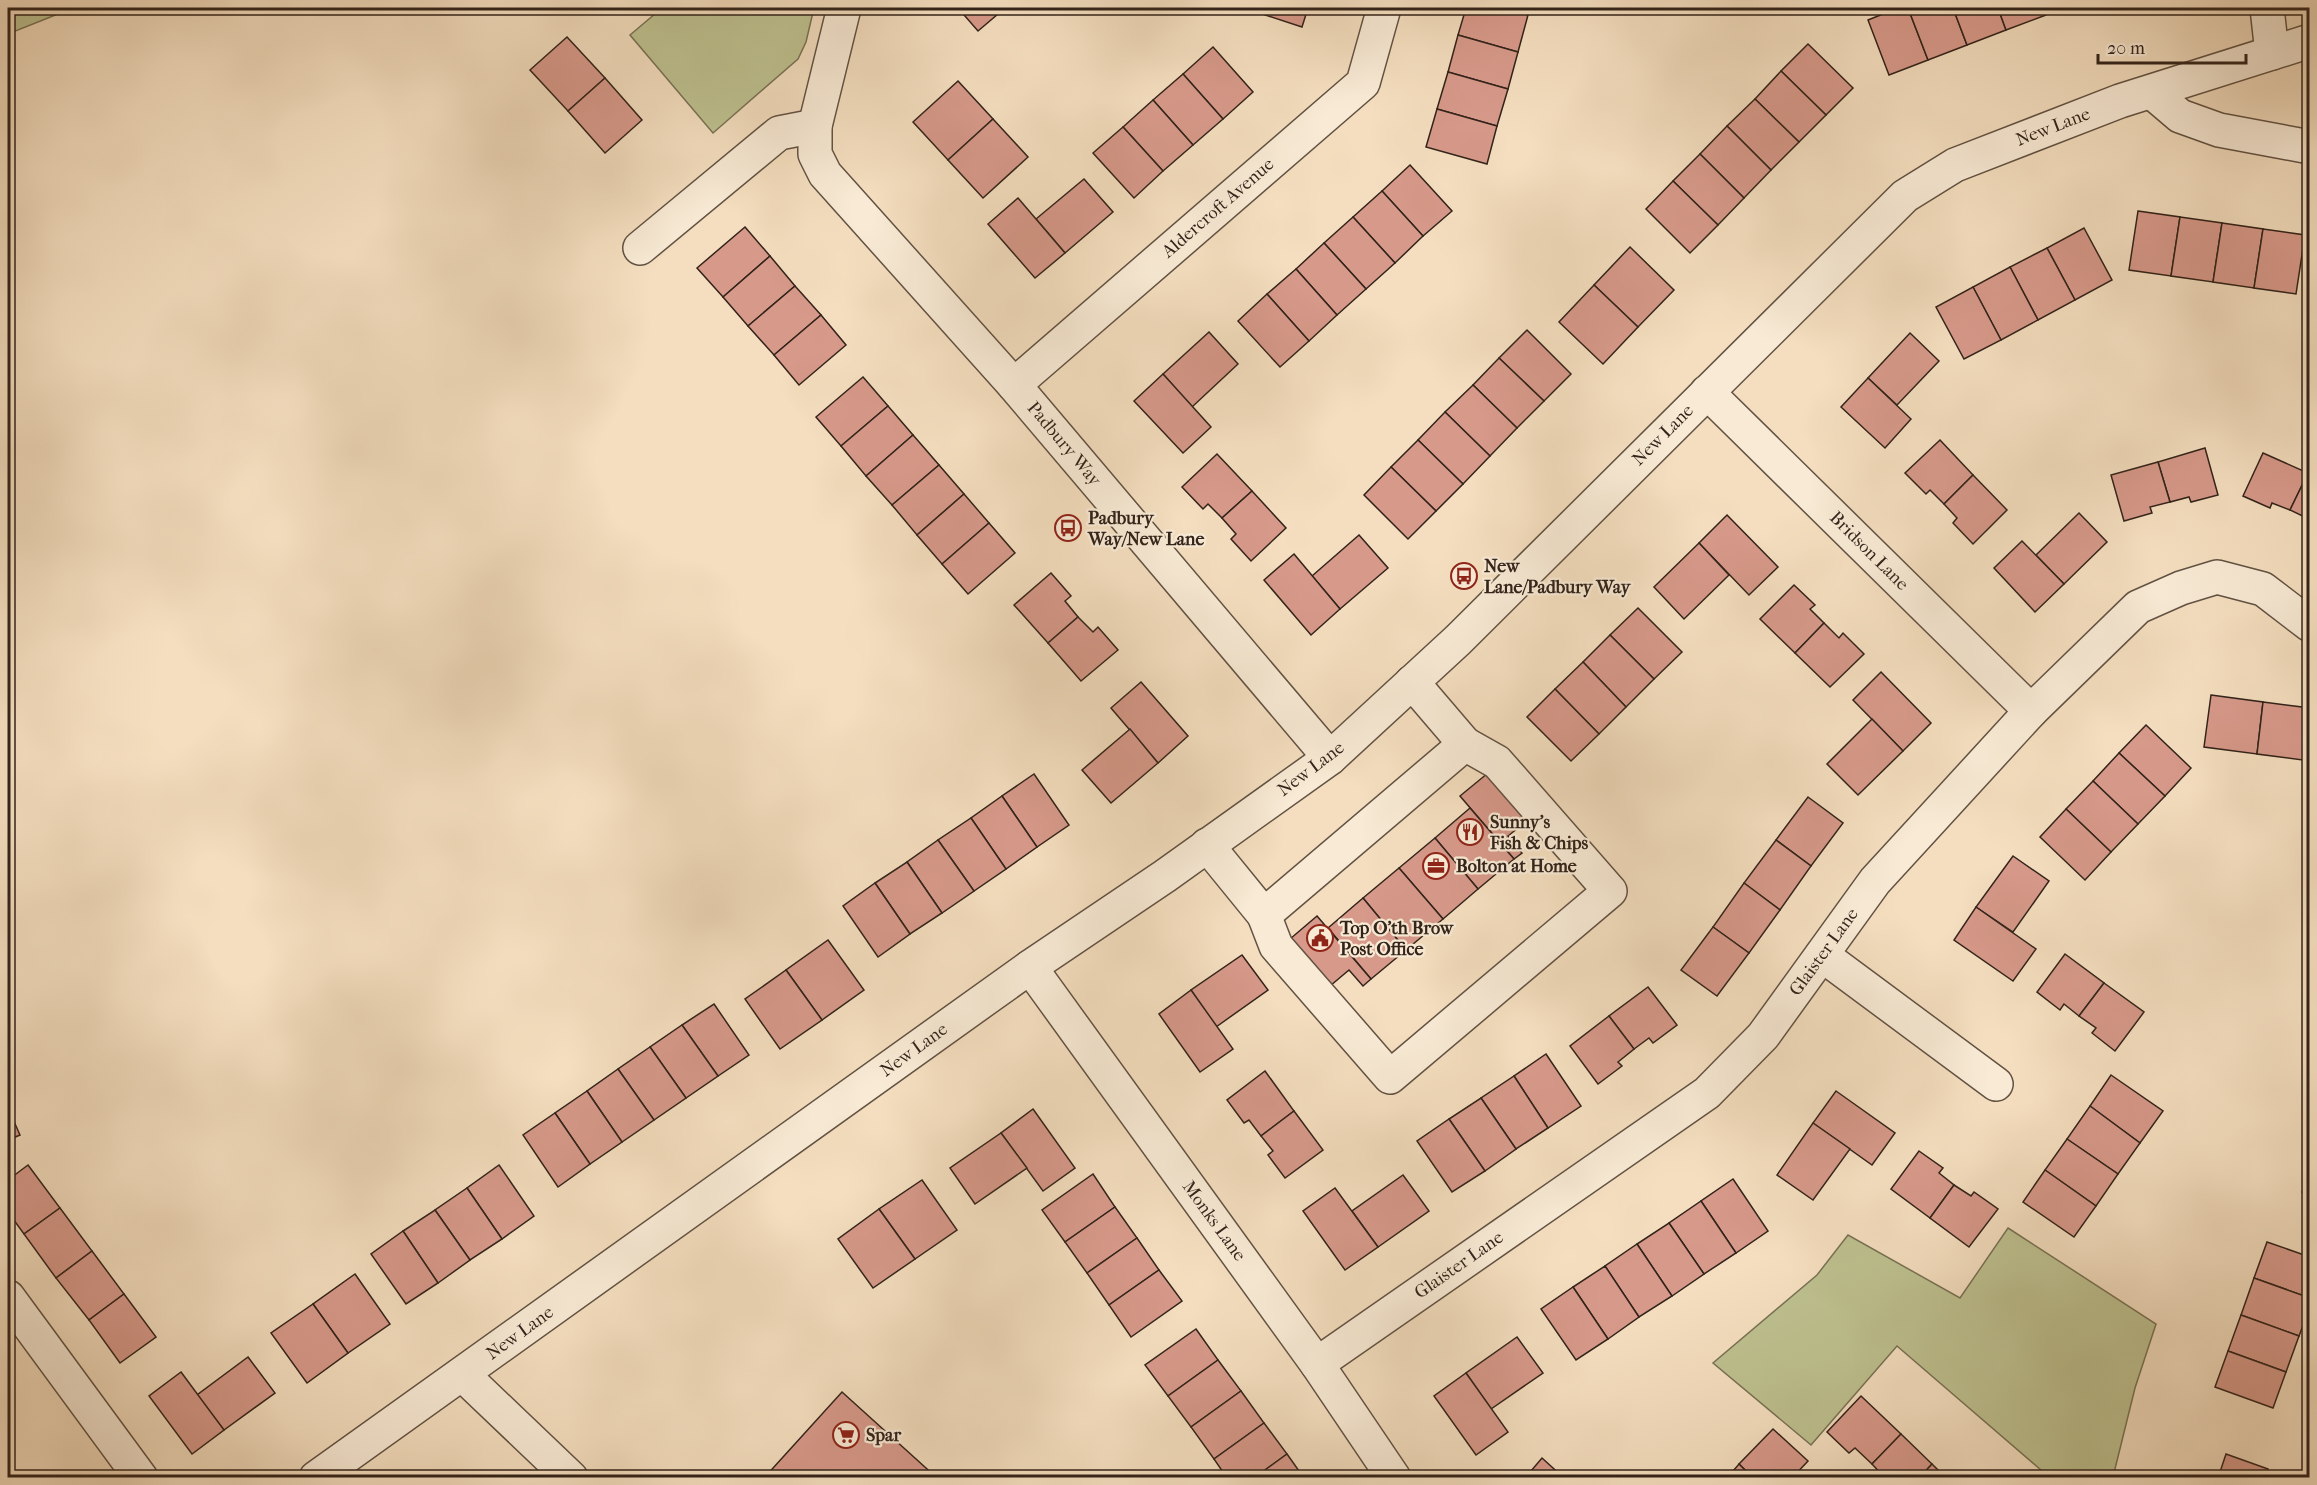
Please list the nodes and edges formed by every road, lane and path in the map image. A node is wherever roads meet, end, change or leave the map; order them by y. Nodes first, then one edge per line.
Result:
1 (844, 8) edge
2 (1384, 8) edge
3 (2267, 8) edge
4 (2310, 41) edge
5 (2272, 53) junction
6 (2153, 93) junction
7 (815, 126) junction
8 (2310, 147) edge
9 (640, 248) dead end
10 (1014, 385) junction
11 (1707, 392) junction
12 (2310, 625) edge
13 (1412, 682) junction
14 (2031, 711) junction
15 (1465, 744) junction
16 (1330, 758) junction
17 (1207, 845) junction
18 (1264, 915) junction
19 (1822, 955) junction
20 (1030, 967) junction
21 (1996, 1084) dead end
22 (8, 1297) edge
23 (1317, 1364) junction
24 (462, 1374) junction
25 (141, 1478) edge
26 (316, 1478) edge
27 (572, 1478) edge
28 (1394, 1478) edge

1 - 7 street, Padbury Way
2 - 10 street, Aldercroft Avenue
3 - 5 street
4 - 5 street, New Lane
5 - 6 street, New Lane
6 - 8 street
6 - 11 street, New Lane
7 - 9 street
7 - 10 street, Padbury Way
10 - 16 street, Padbury Way
11 - 13 street, New Lane
11 - 14 street, Bridson Lane
12 - 14 street, Glaister Lane
13 - 15 street
13 - 16 street, New Lane
14 - 19 street, Glaister Lane
15 - 18 street
15 - 18 street
16 - 17 street, New Lane
17 - 18 street
17 - 20 street, New Lane
19 - 21 street
19 - 23 street, Glaister Lane
20 - 23 street, Monks Lane
20 - 24 street, New Lane
22 - 25 street
23 - 28 street, Monks Lane
24 - 26 street, New Lane
24 - 27 street

